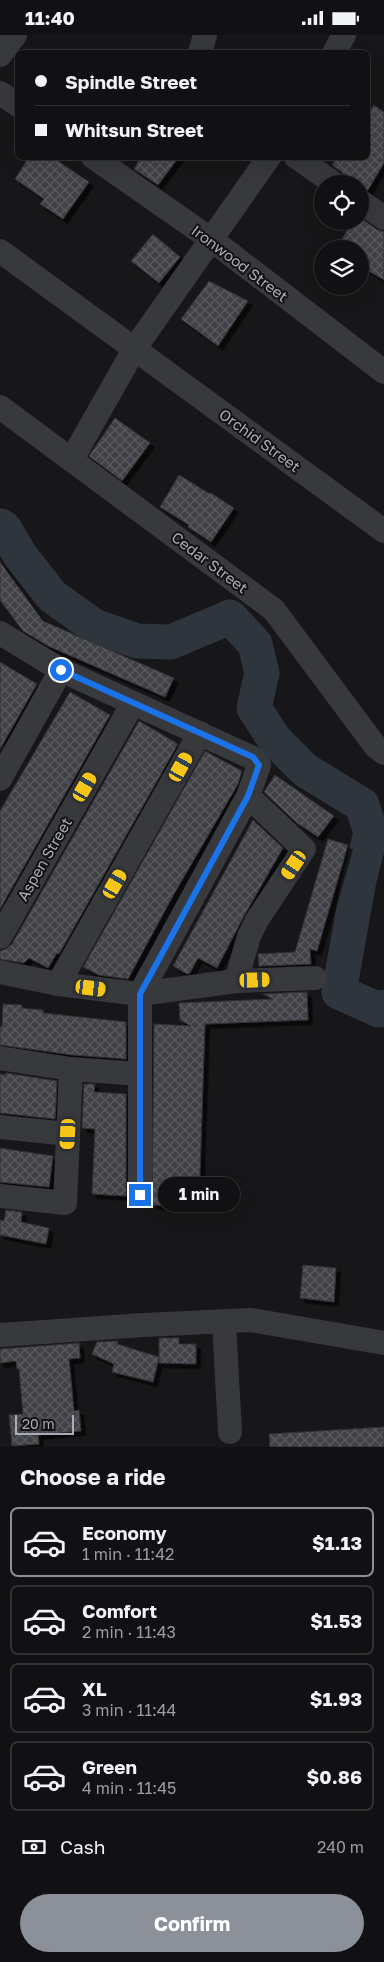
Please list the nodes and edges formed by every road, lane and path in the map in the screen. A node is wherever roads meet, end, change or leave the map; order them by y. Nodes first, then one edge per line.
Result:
1 (14, 35) edge
2 (205, 35) edge
3 (344, 35) edge
4 (201, 50) edge
5 (336, 50) edge
6 (0, 55) edge
7 (0, 93) edge
8 (15, 103) edge
9 (97, 160) edge
10 (266, 160) edge
11 (300, 160) edge
12 (322, 175) edge
13 (212, 240) junction
14 (0, 251) edge
15 (135, 348) junction
16 (384, 373) edge
17 (0, 407) edge
18 (72, 459) junction
19 (384, 531) edge
20 (0, 633) edge
21 (61, 670) junction
22 (133, 703) junction
23 (200, 733) junction
24 (384, 753) edge
25 (0, 779) edge
26 (248, 796) junction
27 (0, 937) edge
28 (0, 973) edge
29 (315, 978) dead end
30 (236, 981) junction
31 (58, 984) junction
32 (140, 994) junction
33 (0, 1058) edge
34 (71, 1069) junction
35 (140, 1074) junction
36 (0, 1127) edge
37 (68, 1134) junction
38 (140, 1195) dead end
39 (0, 1196) edge
40 (224, 1322) junction
41 (0, 1335) edge
42 (384, 1343) edge
43 (230, 1432) dead end

1 - 6 street
2 - 4 street
3 - 5 street
7 - 8 street
9 - 13 street, Ironwood Street
10 - 13 street
11 - 12 street
13 - 15 street
13 - 16 street, Ironwood Street
14 - 15 street, Orchid Street
15 - 18 street
15 - 19 street, Orchid Street
17 - 18 street, Cedar Street
18 - 24 street, Cedar Street
20 - 21 street
21 - 22 street
21 - 25 street
22 - 23 street
22 - 27 street, Aspen Street
23 - 26 street
23 - 31 street
26 - 30 street
26 - 32 street
28 - 31 street
29 - 30 street
30 - 32 street
31 - 32 street
32 - 35 street
33 - 34 street
34 - 35 street
34 - 37 street
35 - 38 street
36 - 37 street
37 - 39 street
40 - 41 street
40 - 42 street
40 - 43 street

